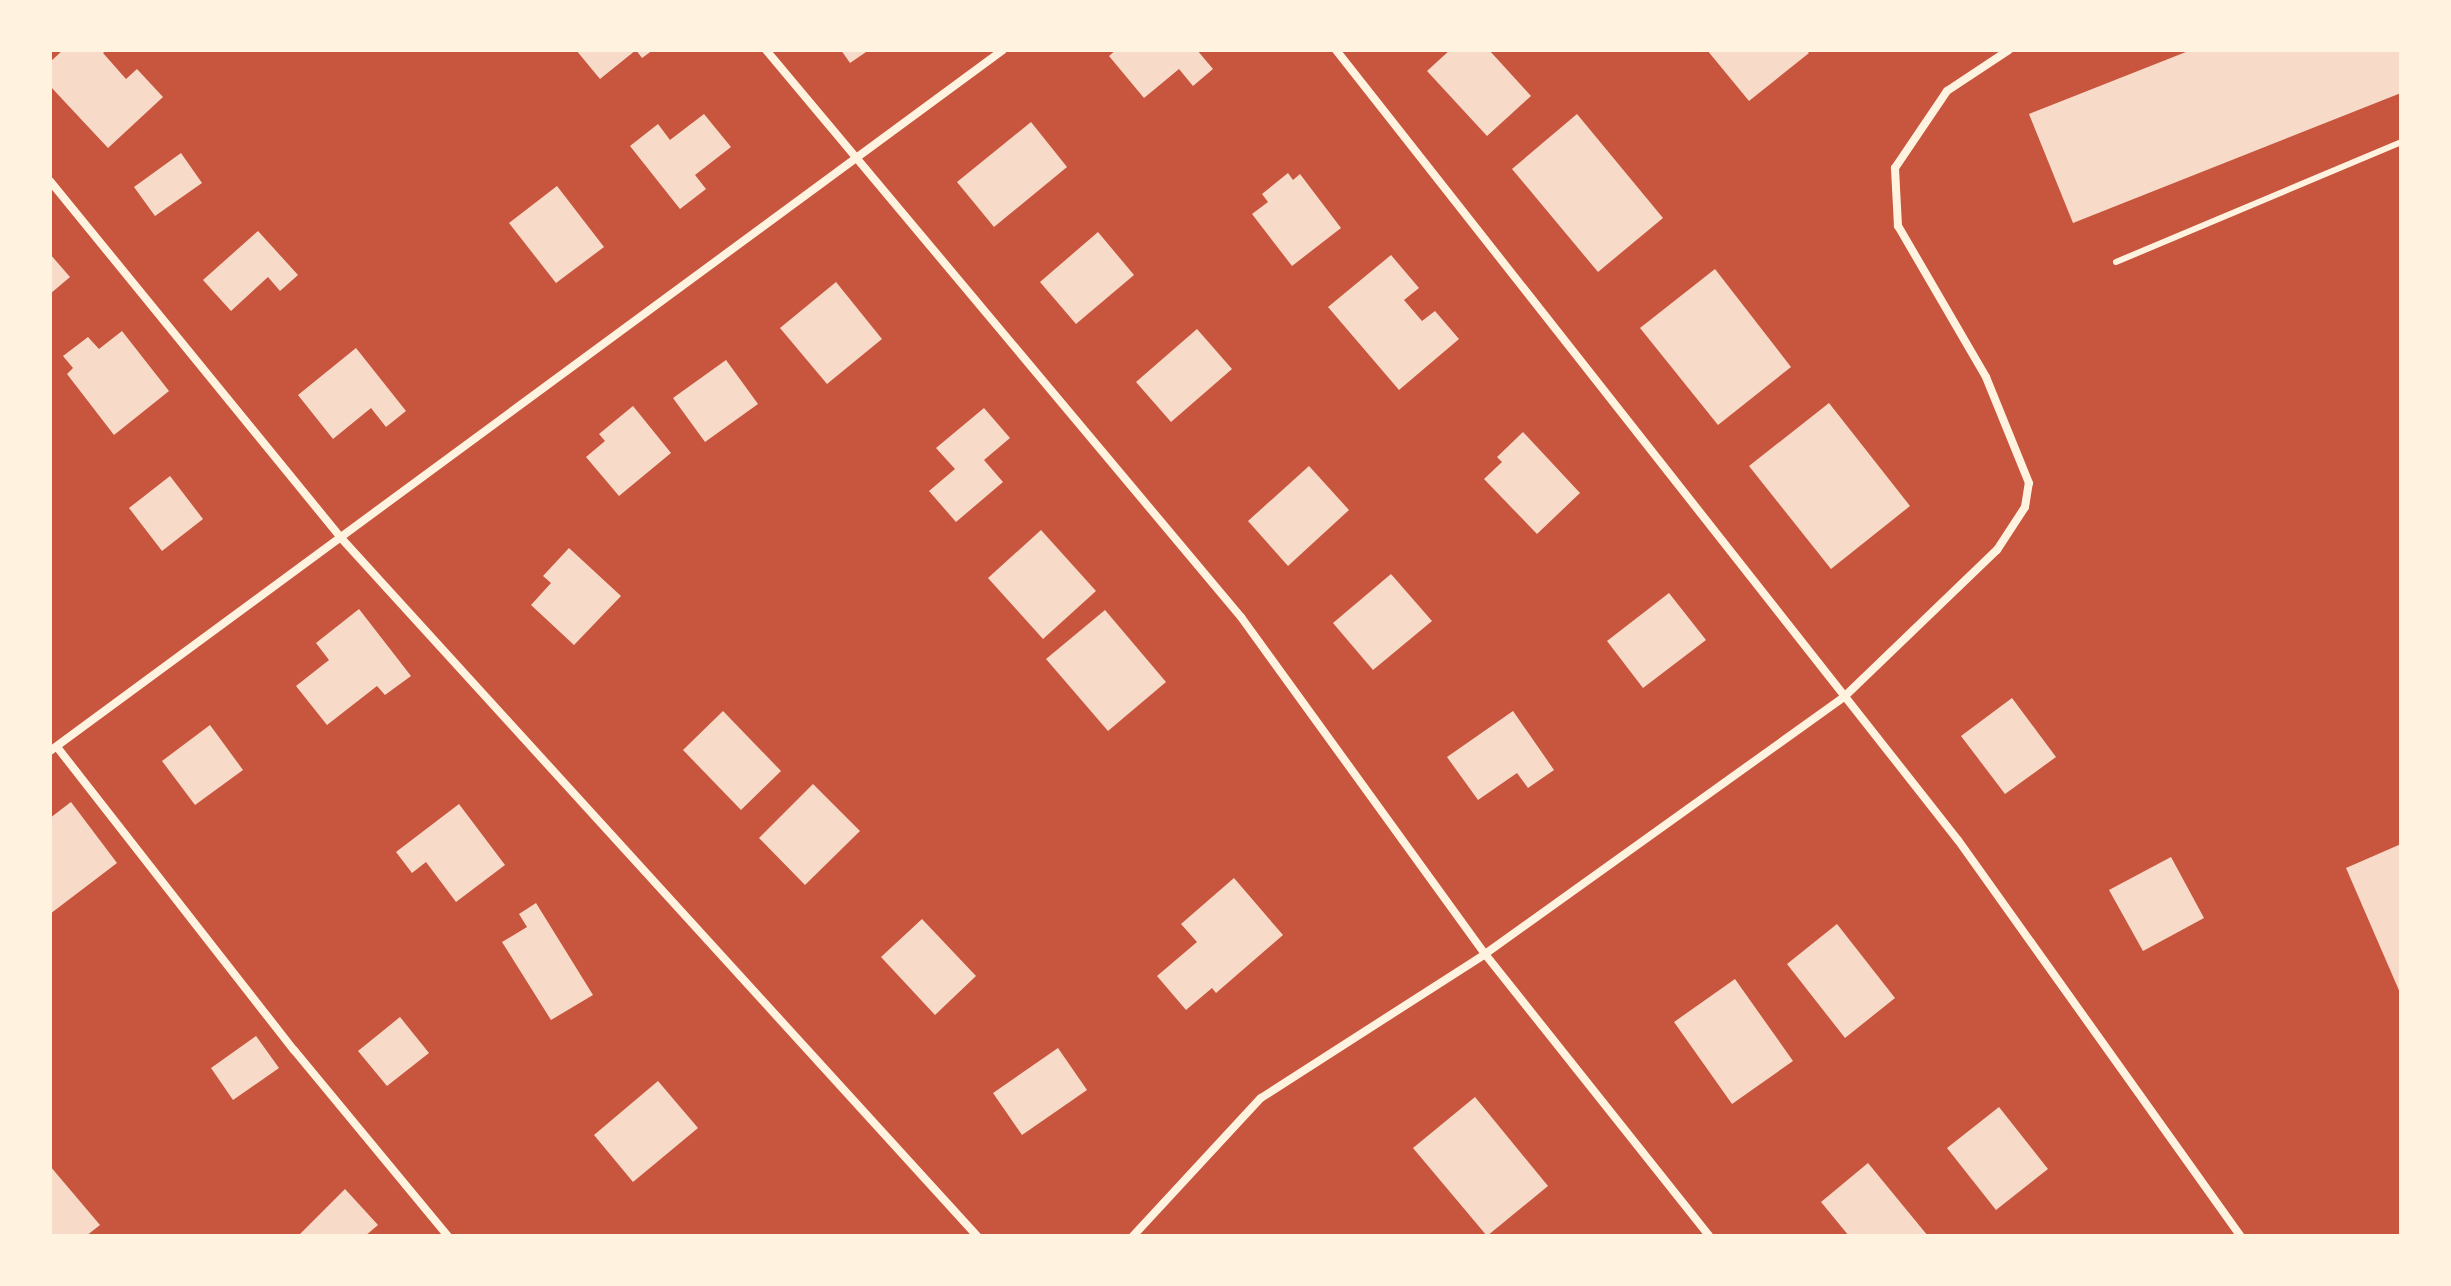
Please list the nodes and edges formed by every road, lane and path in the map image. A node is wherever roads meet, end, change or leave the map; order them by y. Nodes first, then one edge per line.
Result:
1 (766, 50) edge
2 (1003, 50) edge
3 (1336, 50) edge
4 (2009, 50) edge
5 (2401, 142) edge
6 (859, 160) junction
7 (50, 181) edge
8 (2116, 262) dead end
9 (342, 539) junction
10 (1844, 697) junction
11 (54, 749) edge
12 (1485, 954) junction
13 (448, 1236) edge
14 (977, 1236) edge
15 (1133, 1236) edge
16 (1709, 1236) edge
17 (2240, 1236) edge

1 - 6 street
2 - 6 street
3 - 10 street
4 - 10 street
5 - 8 lane
6 - 9 street
6 - 12 street
7 - 9 street
9 - 11 street
9 - 14 street
10 - 12 street
10 - 17 street
11 - 13 street
12 - 15 street
12 - 16 street

